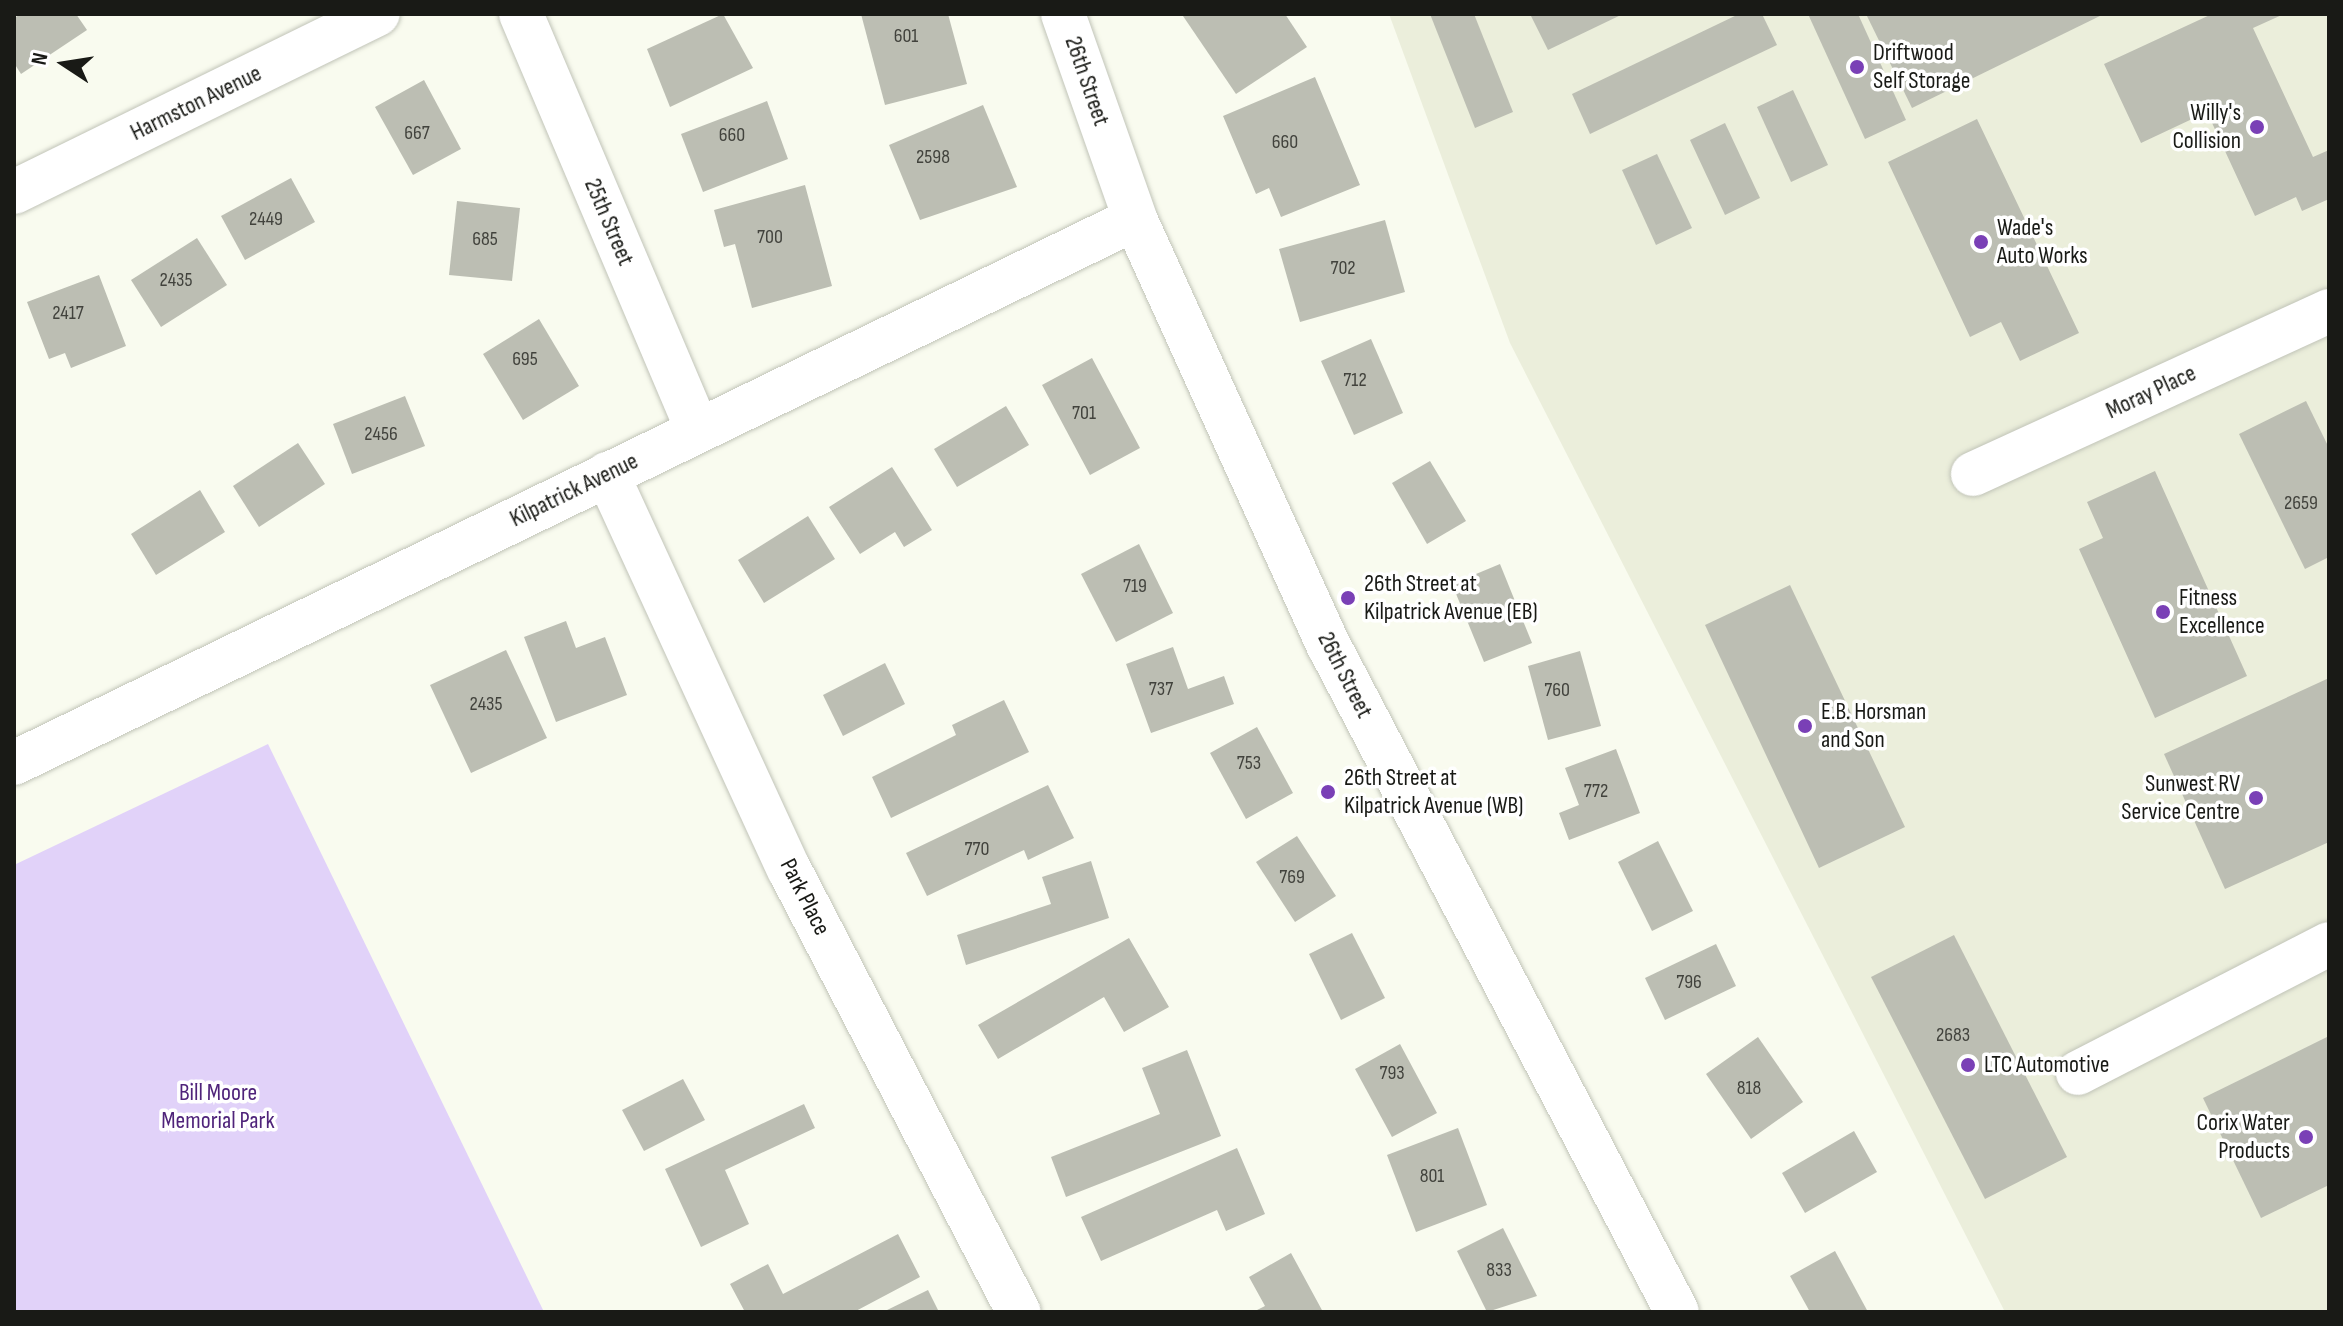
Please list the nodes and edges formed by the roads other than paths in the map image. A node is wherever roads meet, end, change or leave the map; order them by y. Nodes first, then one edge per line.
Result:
1 (378, 14) edge
2 (521, 14) edge
3 (1063, 14) edge
4 (14, 192) edge
5 (1135, 219) junction
6 (2329, 311) edge
7 (697, 429) junction
8 (607, 474) junction
9 (1973, 474) dead end
10 (14, 763) edge
11 (2329, 944) edge
12 (2078, 1073) dead end
13 (1019, 1312) edge
14 (1677, 1312) edge

1 - 4 street, Harmston Avenue
2 - 7 street, 25th Street
3 - 5 street, 26th Street
5 - 7 street, Kilpatrick Avenue
5 - 14 street, 26th Street
6 - 9 street, Moray Place
7 - 8 street, Kilpatrick Avenue
8 - 10 street, Kilpatrick Avenue
8 - 13 street, Park Place
11 - 12 street

